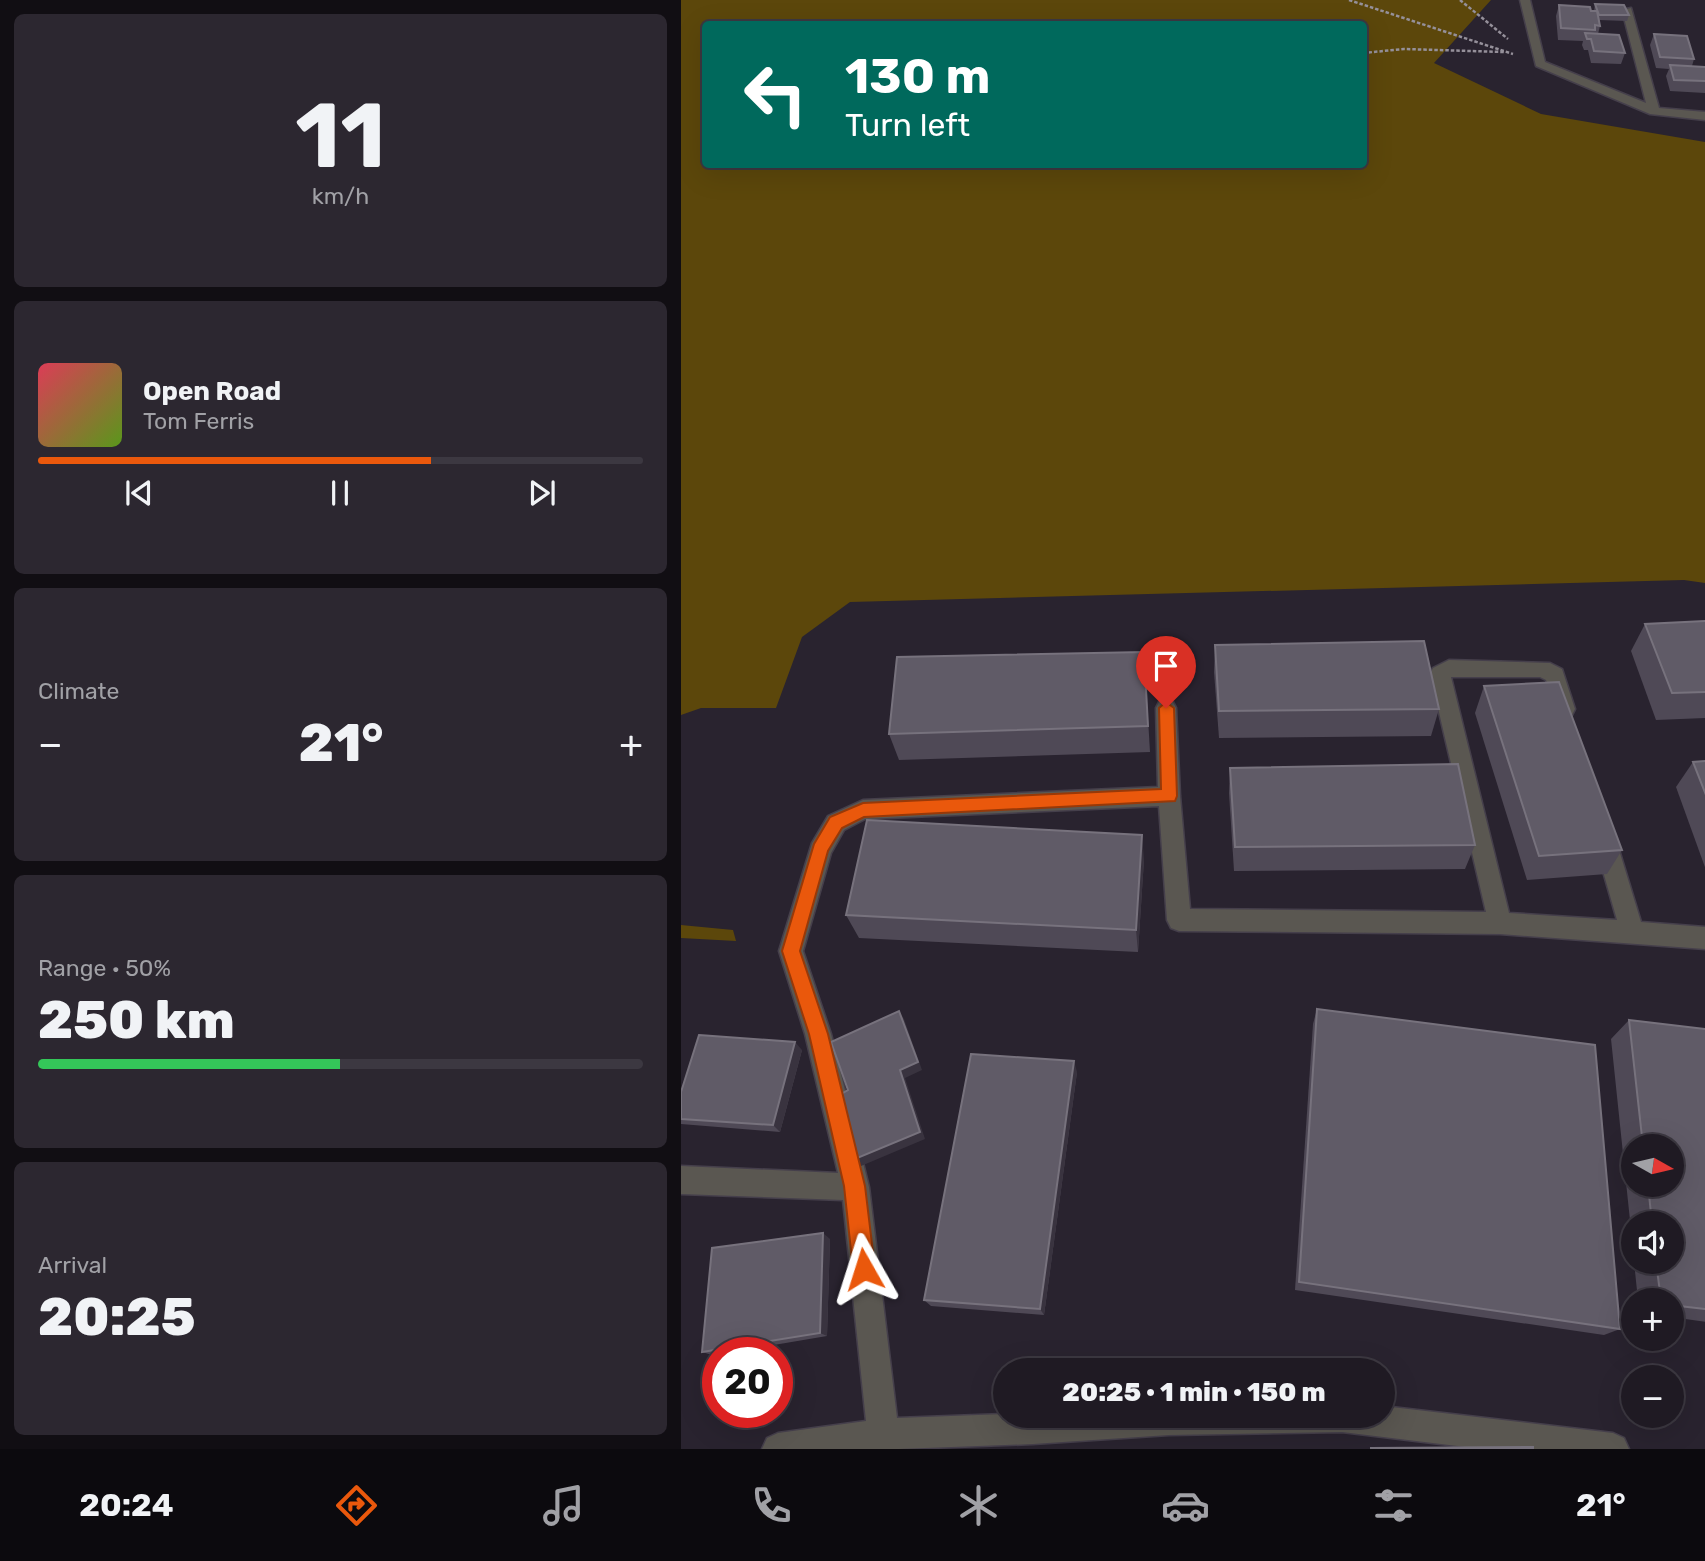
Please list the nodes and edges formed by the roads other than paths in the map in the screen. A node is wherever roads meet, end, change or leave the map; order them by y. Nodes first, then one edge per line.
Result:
1 (1525, 0) edge
2 (1627, 10) edge
3 (1654, 111) junction
4 (1705, 116) edge
5 (1166, 708) dead end
6 (1571, 726) edge
7 (1169, 796) junction
8 (1597, 816) edge
9 (1499, 923) junction
10 (1632, 932) junction
11 (1705, 938) edge
12 (681, 1180) edge
13 (855, 1186) junction
14 (883, 1434) junction
15 (1033, 1439) edge
16 (778, 1449) edge
17 (1613, 1449) edge

1 - 3 street
2 - 3 street
3 - 4 street
5 - 7 street
6 - 9 street
7 - 9 street
7 - 13 street
8 - 10 street
9 - 10 street
10 - 11 street
12 - 13 street
13 - 14 street
14 - 15 street
14 - 16 street
15 - 17 street

